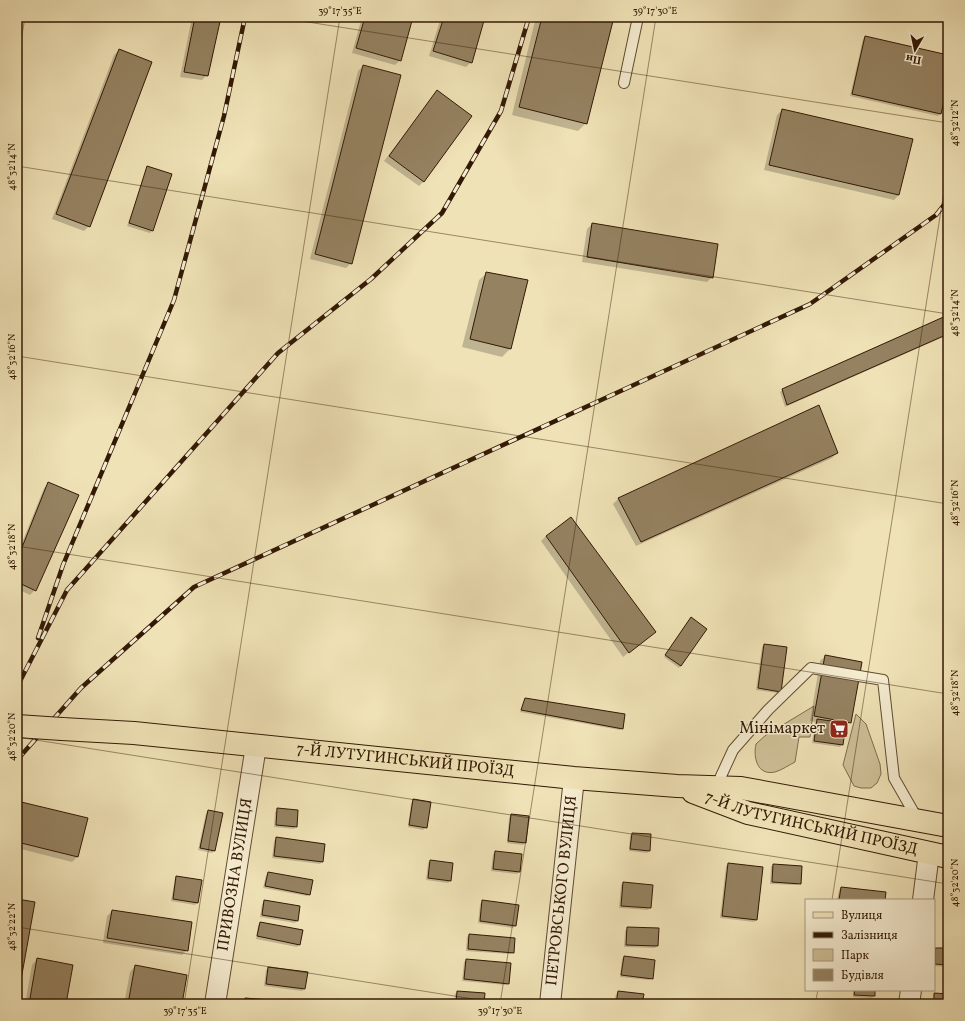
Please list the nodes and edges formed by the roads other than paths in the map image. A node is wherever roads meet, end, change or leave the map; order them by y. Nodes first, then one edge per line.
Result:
1 (638, 17) edge
2 (624, 83) dead end
3 (17, 726) edge
4 (256, 746) junction
5 (574, 778) junction
6 (677, 786) junction
7 (716, 787) junction
8 (918, 820) junction
9 (948, 826) edge
10 (939, 855) edge
11 (923, 899) edge
12 (911, 991) edge
13 (215, 1004) edge
14 (550, 1004) edge
15 (909, 1004) edge

1 - 2 lane
3 - 4 main road, 7-Й ЛУТУГИНСЬКИЙ ПРОЇЗД, bridge
4 - 5 main road, 7-Й ЛУТУГИНСЬКИЙ ПРОЇЗД
4 - 13 street, ПРИВОЗНА ВУЛИЦЯ
5 - 6 main road, 7-Й ЛУТУГИНСЬКИЙ ПРОЇЗД
5 - 14 street, ПЕТРОВСЬКОГО ВУЛИЦЯ
6 - 7 main road, 7-Й ЛУТУГИНСЬКИЙ ПРОЇЗД
6 - 10 main road, 7-Й ЛУТУГИНСЬКИЙ ПРОЇЗД
7 - 8 main road, 7-Й ЛУТУГИНСЬКИЙ ПРОЇЗД
7 - 8 lane
8 - 9 main road, 7-Й ЛУТУГИНСЬКИЙ ПРОЇЗД
10 - 11 street
12 - 15 street

